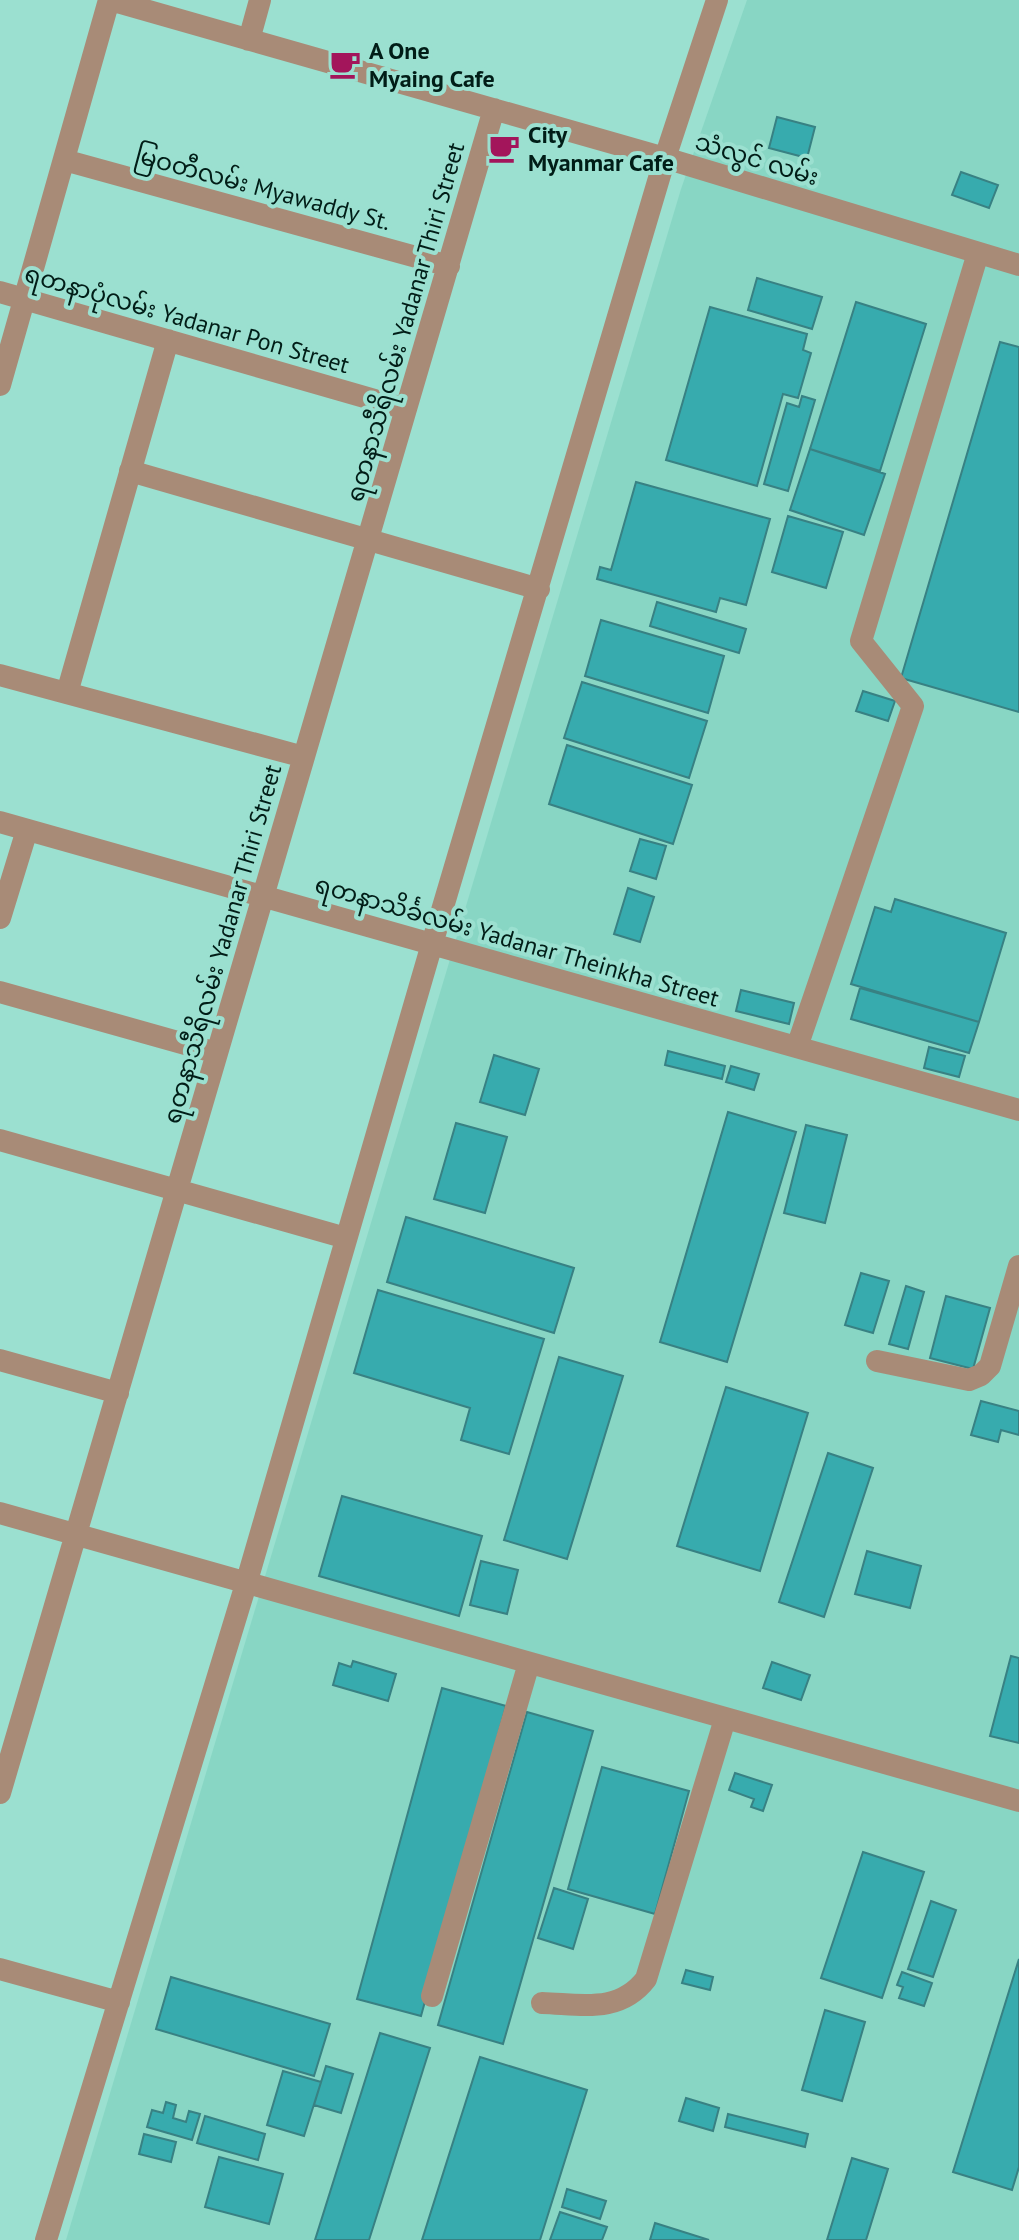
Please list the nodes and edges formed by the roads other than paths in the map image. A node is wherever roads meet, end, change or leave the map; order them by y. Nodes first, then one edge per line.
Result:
1 (110, 0) edge
2 (260, 0) edge
3 (717, 0) edge
4 (249, 40) junction
5 (494, 109) junction
6 (665, 158) junction
7 (64, 160) junction
8 (978, 253) junction
9 (1019, 265) edge
10 (449, 266) junction
11 (0, 292) edge
12 (24, 299) junction
13 (168, 340) junction
14 (0, 385) edge
15 (406, 409) junction
16 (130, 471) junction
17 (368, 540) junction
18 (539, 589) junction
19 (0, 675) edge
20 (67, 693) junction
21 (304, 757) junction
22 (0, 822) edge
23 (27, 830) junction
24 (264, 896) junction
25 (0, 918) edge
26 (432, 944) junction
27 (0, 992) edge
28 (797, 1047) junction
29 (217, 1053) junction
30 (1019, 1110) edge
31 (0, 1140) edge
32 (177, 1190) junction
33 (346, 1238) junction
34 (1019, 1266) edge
35 (0, 1360) edge
36 (877, 1361) dead end
37 (118, 1393) junction
38 (0, 1513) edge
39 (76, 1535) junction
40 (246, 1584) junction
41 (529, 1663) junction
42 (725, 1719) junction
43 (0, 1793) edge
44 (1019, 1801) edge
45 (0, 1969) edge
46 (432, 1996) dead end
47 (119, 2002) junction
48 (542, 2003) dead end
49 (46, 2240) edge

1 - 4 street, သံလွင် လမ်း
1 - 7 street
2 - 4 street
3 - 6 street
4 - 5 street, သံလွင် လမ်း
5 - 6 street, သံလွင် လမ်း
5 - 10 street, ရတနာသီရိလမ်း Yadanar Thiri Street
6 - 8 street, သံလွင် လမ်း
6 - 18 street
7 - 10 street, မြဝတီလမ်း Myawaddy St.
7 - 12 street
8 - 9 street, သံလွင် လမ်း
8 - 28 street
10 - 15 street, ရတနာသီရိလမ်း Yadanar Thiri Street
11 - 12 street, ရတနာပုံလမ်း Yadanar Pon Street
12 - 13 street, ရတနာပုံလမ်း Yadanar Pon Street
12 - 14 street
13 - 15 street, ရတနာပုံလမ်း Yadanar Pon Street
13 - 16 street
15 - 17 street, ရတနာသီရိလမ်း Yadanar Thiri Street
16 - 17 street
16 - 20 street
17 - 18 street
17 - 21 street, ရတနာသီရိလမ်း Yadanar Thiri Street
18 - 26 street
19 - 20 street
20 - 21 street
21 - 24 street, ရတနာသီရိလမ်း Yadanar Thiri Street
22 - 23 street, ရတနာသိင်္ခလမ်း Yadanar Theinkha Street
23 - 24 street, ရတနာသိင်္ခလမ်း Yadanar Theinkha Street
23 - 25 street
24 - 26 street, ရတနာသိင်္ခလမ်း Yadanar Theinkha Street
24 - 29 street, ရတနာသီရိလမ်း Yadanar Thiri Street
26 - 28 street, ရတနာသိင်္ခလမ်း Yadanar Theinkha Street
26 - 33 street
27 - 29 street
28 - 30 street, ရတနာသိင်္ခလမ်း Yadanar Theinkha Street
29 - 32 street, ရတနာသီရိလမ်း Yadanar Thiri Street
31 - 32 street
32 - 33 street
32 - 37 street, ရတနာသီရိလမ်း Yadanar Thiri Street
33 - 40 street
34 - 36 street
35 - 37 street
37 - 39 street, ရတနာသီရိလမ်း Yadanar Thiri Street
38 - 39 street
39 - 40 street
39 - 43 street, ရတနာသီရိလမ်း Yadanar Thiri Street
40 - 41 street
40 - 47 street
41 - 42 street
41 - 46 street
42 - 44 street
42 - 48 street
45 - 47 street
47 - 49 street

